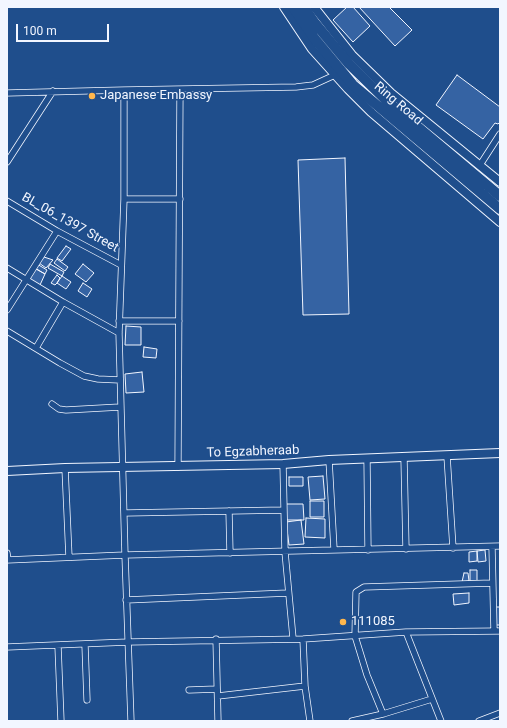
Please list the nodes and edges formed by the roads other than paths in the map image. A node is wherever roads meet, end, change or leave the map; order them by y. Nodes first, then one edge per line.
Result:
1 (284, 7) edge
2 (293, 7) edge
3 (304, 7) edge
4 (314, 7) edge
5 (342, 70) junction
6 (180, 88) junction
7 (124, 90) junction
8 (53, 91) junction
9 (7, 93) edge
10 (500, 134) edge
11 (7, 162) edge
12 (480, 165) junction
13 (500, 182) edge
14 (500, 196) edge
15 (124, 199) junction
16 (180, 199) junction
17 (7, 202) edge
18 (500, 209) edge
19 (500, 222) edge
20 (57, 231) junction
21 (121, 265) junction
22 (7, 268) edge
23 (25, 280) junction
24 (63, 302) junction
25 (7, 310) edge
26 (119, 321) junction
27 (179, 321) junction
28 (7, 331) edge
29 (119, 333) junction
30 (36, 348) junction
31 (120, 380) junction
32 (52, 404) dead end
33 (120, 407) junction
34 (500, 453) edge
35 (446, 456) junction
36 (404, 458) junction
37 (367, 459) junction
38 (329, 460) junction
39 (283, 464) junction
40 (178, 466) junction
41 (122, 467) junction
42 (65, 468) junction
43 (7, 471) edge
44 (284, 510) junction
45 (229, 511) junction
46 (124, 513) junction
47 (500, 546) edge
48 (492, 547) junction
49 (453, 548) junction
50 (334, 549) junction
51 (406, 549) junction
52 (368, 550) junction
53 (285, 552) junction
54 (7, 553) edge
55 (230, 553) junction
56 (125, 555) junction
57 (69, 557) junction
58 (7, 560) edge
59 (492, 583) junction
60 (288, 593) junction
61 (126, 600) junction
62 (499, 631) edge
63 (406, 632) junction
64 (355, 636) junction
65 (293, 638) junction
66 (216, 639) junction
67 (303, 639) junction
68 (128, 642) junction
69 (85, 645) junction
70 (58, 646) junction
71 (7, 648) edge
72 (305, 686) junction
73 (217, 689) junction
74 (188, 690) dead end
75 (218, 696) junction
76 (432, 699) junction
77 (87, 700) dead end
78 (500, 713) edge
79 (382, 714) junction
80 (61, 721) edge
81 (131, 721) edge
82 (218, 721) edge
83 (310, 721) edge
84 (352, 721) edge
85 (441, 721) edge
86 (479, 721) edge

1 - 5 street
2 - 5 highway, Ring Road
3 - 5 highway, Ring Road
4 - 12 street
5 - 6 street
5 - 14 highway, Ring Road
5 - 18 highway, Ring Road
5 - 19 street
6 - 7 street
6 - 16 street
7 - 8 street
7 - 15 street
8 - 9 street
8 - 11 street
10 - 12 street
12 - 13 street
15 - 16 street
15 - 21 street
16 - 27 street
17 - 20 street, BL_06_1397 Street
20 - 21 street, BL_06_1397 Street
20 - 23 street
21 - 26 street
22 - 23 street
23 - 24 street
23 - 25 street
24 - 29 street
24 - 30 street
26 - 27 street
26 - 29 street
27 - 40 street
28 - 30 street
29 - 31 street
30 - 31 street
31 - 33 street
32 - 33 street
33 - 41 street
34 - 35 street, To Egzabheraab
35 - 36 street, To Egzabheraab
35 - 49 street
36 - 37 street, To Egzabheraab
36 - 51 street
37 - 38 street, To Egzabheraab
37 - 52 street
38 - 39 street, To Egzabheraab
38 - 50 street
39 - 40 street, To Egzabheraab
39 - 44 street
40 - 41 street, To Egzabheraab
41 - 42 street, To Egzabheraab
41 - 46 street
42 - 43 street, To Egzabheraab
42 - 57 street
44 - 45 street
44 - 53 street
45 - 46 street
45 - 55 street
46 - 56 street
47 - 48 street
48 - 49 street
48 - 59 street
49 - 51 street
50 - 52 street
50 - 53 street
51 - 52 street
53 - 55 street
53 - 60 street
54 - 58 street
55 - 56 street
56 - 57 street
56 - 61 street
57 - 58 street
59 - 62 street
59 - 64 street
60 - 61 street
60 - 65 street
61 - 68 street
62 - 63 street
63 - 64 street
63 - 76 street
64 - 67 street
64 - 79 street
65 - 66 street
65 - 67 street
66 - 68 street
66 - 73 street
67 - 72 street
68 - 69 street
68 - 81 street
69 - 70 street
69 - 77 street
70 - 71 street
70 - 80 street
72 - 75 street
72 - 83 street
73 - 74 street
73 - 75 street
75 - 82 street
76 - 79 street
76 - 85 street
78 - 86 street
79 - 84 street

